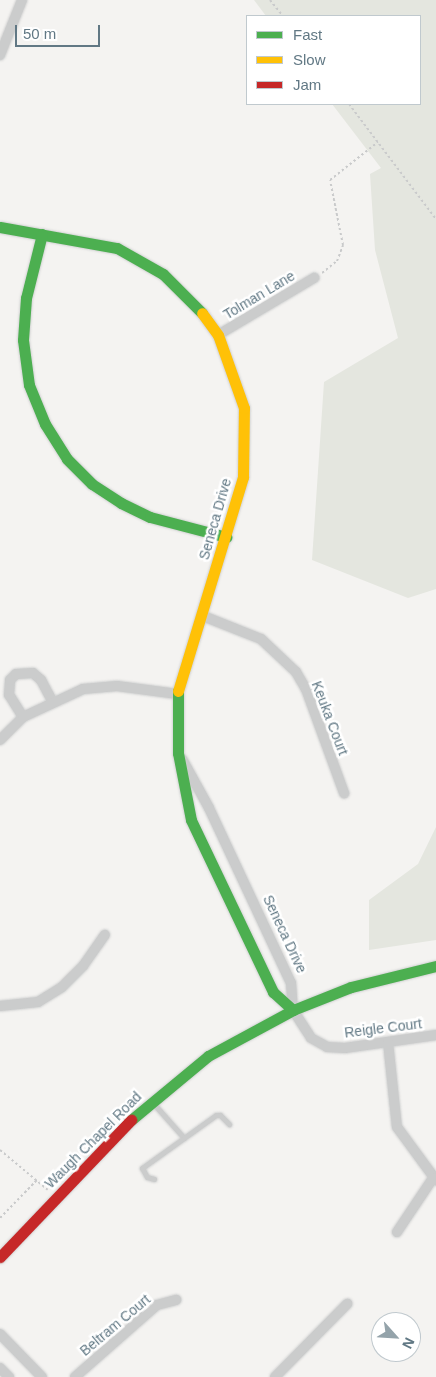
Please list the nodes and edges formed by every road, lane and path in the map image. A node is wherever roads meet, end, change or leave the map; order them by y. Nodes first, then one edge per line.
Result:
1 (22, 0) edge
2 (270, 0) edge
3 (282, 15) edge
4 (0, 55) edge
5 (350, 105) edge
6 (378, 142) junction
7 (436, 219) edge
8 (0, 227) edge
9 (42, 234) junction
10 (314, 278) joint
11 (218, 335) junction
12 (226, 537) junction
13 (203, 616) junction
14 (177, 694) junction
15 (52, 701) junction
16 (22, 717) junction
17 (0, 740) edge
18 (178, 753) junction
19 (344, 793) dead end
20 (105, 935) dead end
21 (436, 966) edge
22 (0, 1006) edge
23 (292, 1010) junction
24 (436, 1035) edge
25 (388, 1042) junction
26 (152, 1102) junction
27 (229, 1124) dead end
28 (184, 1138) junction
29 (0, 1150) edge
30 (154, 1179) dead end
31 (434, 1179) edge
32 (36, 1180) junction
33 (57, 1198) junction
34 (0, 1218) edge
35 (397, 1232) dead end
36 (0, 1257) edge
37 (176, 1300) dead end
38 (347, 1304) dead end
39 (0, 1334) edge
40 (0, 1368) edge
41 (9, 1377) edge
42 (42, 1377) edge
43 (75, 1377) edge
44 (275, 1377) edge

1 - 4 street
2 - 3 path
5 - 6 path
6 - 7 path
6 - 10 path
8 - 9 street, Seneca Drive
9 - 11 street, Seneca Drive
9 - 12 street
10 - 11 street, Tolman Lane
11 - 12 street, Seneca Drive
12 - 13 street, Seneca Drive
13 - 14 street, Seneca Drive
13 - 19 street, Keuka Court
14 - 15 street
14 - 18 street, Seneca Drive
15 - 16 street
15 - 16 street
16 - 17 street
18 - 23 street, Seneca Drive
18 - 23 street, Seneca Drive
20 - 22 street
21 - 23 street, Waugh Chapel Road
23 - 25 street, Reigle Court
23 - 26 street, Waugh Chapel Road
24 - 25 street, Reigle Court
25 - 31 street
26 - 28 lane
26 - 33 street, Waugh Chapel Road
27 - 28 lane
28 - 30 lane
29 - 32 path
31 - 35 street
32 - 33 path
32 - 34 path
33 - 36 street, Waugh Chapel Road
37 - 43 street, Beltram Court
38 - 44 street
39 - 42 street
40 - 41 street

